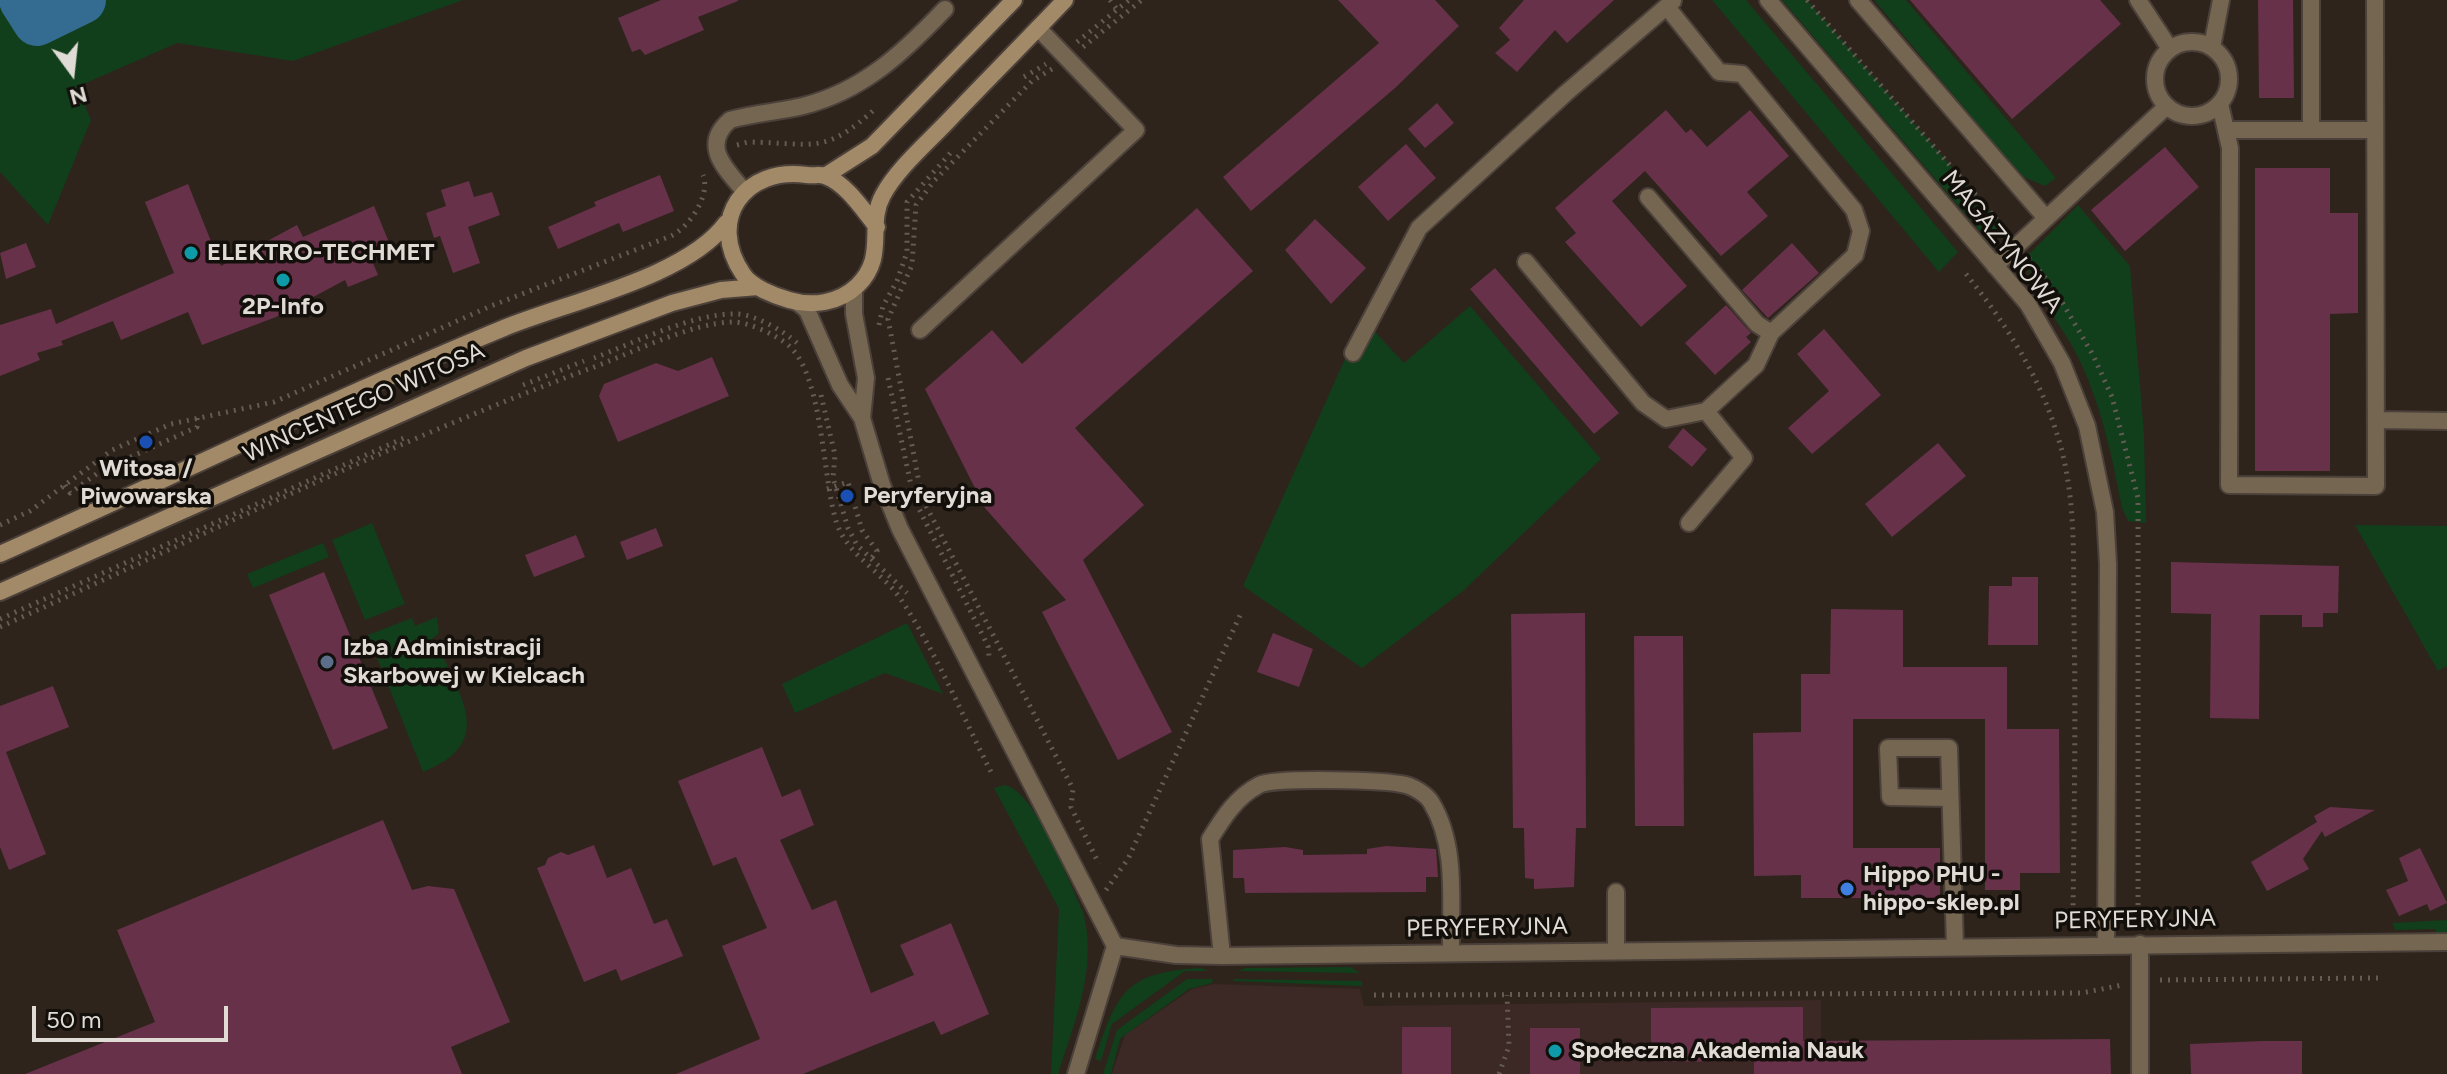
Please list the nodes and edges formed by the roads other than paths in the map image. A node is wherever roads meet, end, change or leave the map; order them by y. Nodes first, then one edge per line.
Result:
1 (1014, 0) edge
2 (1065, 0) edge
3 (1768, 0) edge
4 (1858, 0) edge
5 (2138, 0) edge
6 (2221, 0) edge
7 (2311, 0) edge
8 (2375, 0) edge
9 (1671, 3) edge
10 (945, 9) dead end
11 (1038, 28) junction
12 (2212, 47) junction
13 (2170, 49) junction
14 (2220, 104) junction
15 (2167, 106) junction
16 (2227, 130) junction
17 (2311, 130) junction
18 (2375, 130) junction
19 (825, 176) junction
20 (745, 192) junction
21 (1648, 197) dead end
22 (2045, 217) junction
23 (726, 223) junction
24 (877, 227) junction
25 (1526, 262) dead end
26 (1995, 266) junction
27 (758, 287) junction
28 (854, 289) junction
29 (797, 302) junction
30 (920, 330) dead end
31 (1771, 333) junction
32 (1353, 353) dead end
33 (1706, 411) junction
34 (862, 418) junction
35 (2376, 420) junction
36 (2447, 421) edge
37 (1689, 523) dead end
38 (0, 554) edge
39 (0, 592) edge
40 (1950, 798) junction
41 (1616, 892) dead end
42 (2447, 942) edge
43 (2106, 944) junction
44 (2140, 944) junction
45 (1115, 946) junction
46 (1955, 946) junction
47 (1616, 951) junction
48 (1451, 953) junction
49 (1222, 956) junction
50 (1076, 1074) edge
51 (2140, 1074) edge

1 - 19 main road
2 - 11 main road
3 - 26 street, MAGAZYNOWA
4 - 22 street
5 - 13 street
6 - 12 street
7 - 17 street
8 - 18 street
9 - 31 street
9 - 32 street
10 - 20 street
11 - 24 main road
11 - 30 street
12 - 13 street
12 - 14 street
13 - 15 street
14 - 15 street
14 - 16 street
15 - 22 street
16 - 17 street
16 - 35 street
17 - 18 street
18 - 35 street
19 - 20 main road
19 - 24 main road
20 - 23 main road
21 - 31 street
22 - 26 street
23 - 27 main road
23 - 38 main road, WINCENTEGO WITOSA
24 - 28 main road
25 - 33 street
26 - 43 street, MAGAZYNOWA
27 - 29 main road
27 - 39 main road, WINCENTEGO WITOSA
28 - 29 main road
28 - 34 street
29 - 34 street
31 - 33 street
33 - 37 street
34 - 45 street
35 - 36 street
40 - 40 street
40 - 46 street
41 - 47 street
42 - 44 street, PERYFERYJNA
43 - 44 street, PERYFERYJNA
43 - 46 street, PERYFERYJNA
44 - 51 street
45 - 49 street, PERYFERYJNA
45 - 50 street
46 - 47 street, PERYFERYJNA
47 - 48 street, PERYFERYJNA
48 - 49 street, PERYFERYJNA
48 - 49 street

